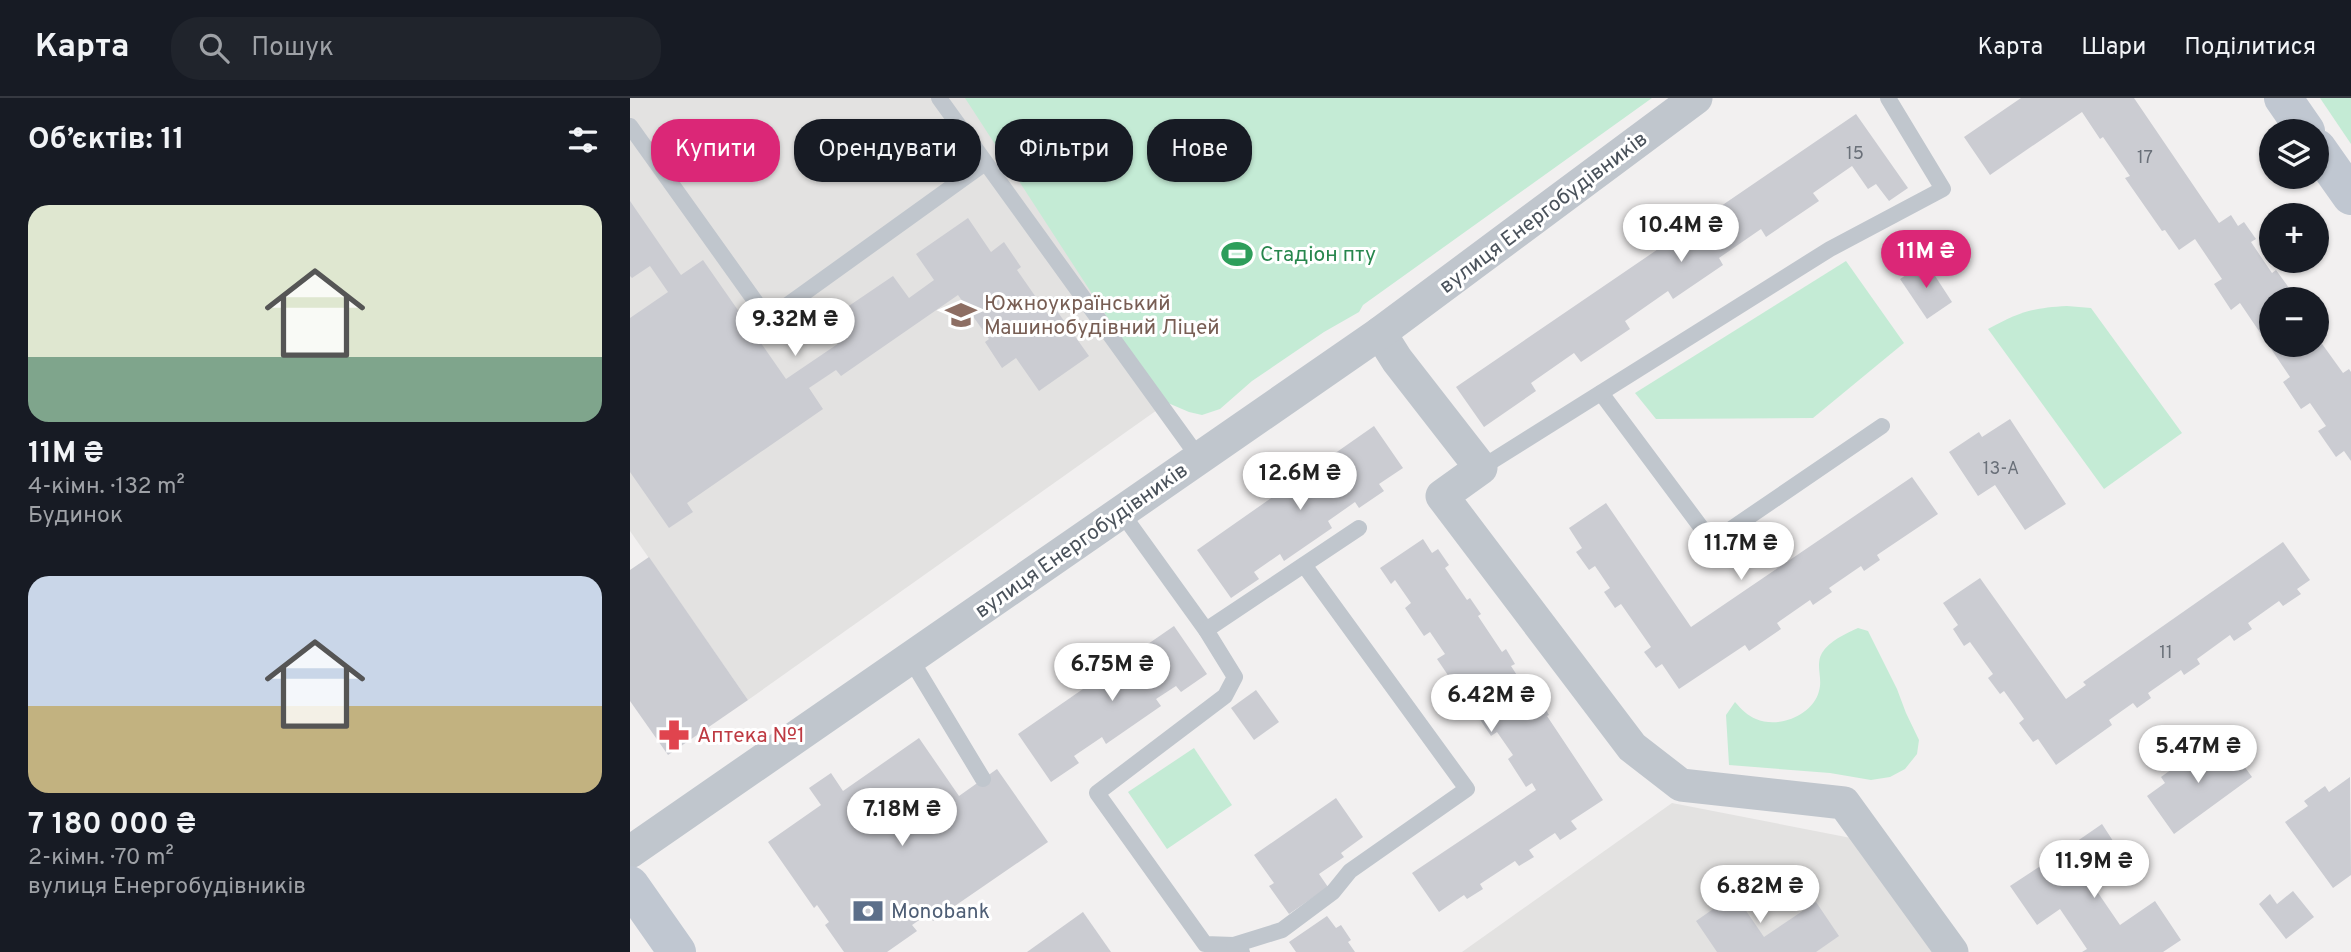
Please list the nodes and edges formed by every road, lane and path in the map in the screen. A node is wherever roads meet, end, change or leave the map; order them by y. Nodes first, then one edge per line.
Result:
1 (939, 98) edge
2 (1694, 98) edge
3 (1888, 98) edge
4 (2283, 98) edge
5 (2298, 119) edge
6 (630, 126) edge
7 (985, 163) junction
8 (2329, 165) edge
9 (2351, 196) edge
10 (1380, 333) junction
11 (1601, 393) junction
12 (1882, 426) dead end
13 (1199, 458) junction
14 (1481, 468) junction
15 (1121, 512) junction
16 (1359, 528) dead end
17 (1304, 565) junction
18 (1206, 630) junction
19 (910, 658) junction
20 (983, 779) dead end
21 (630, 852) edge
22 (630, 885) edge
23 (1199, 948) edge
24 (1238, 949) edge
25 (677, 952) edge
26 (1952, 952) edge

1 - 7 lane
2 - 10 street, вулиця Енергобудівників
3 - 11 lane
4 - 5 street
6 - 7 lane
7 - 13 lane
8 - 9 street
10 - 13 street, вулиця Енергобудівників
10 - 14 street
11 - 12 lane
11 - 14 lane
13 - 15 street, вулиця Енергобудівників
14 - 26 street
15 - 18 lane
15 - 19 street, вулиця Енергобудівників
16 - 17 lane
17 - 18 lane
17 - 24 lane
18 - 23 lane
19 - 20 lane
19 - 21 street, вулиця Енергобудівників
22 - 25 street
23 - 24 lane

